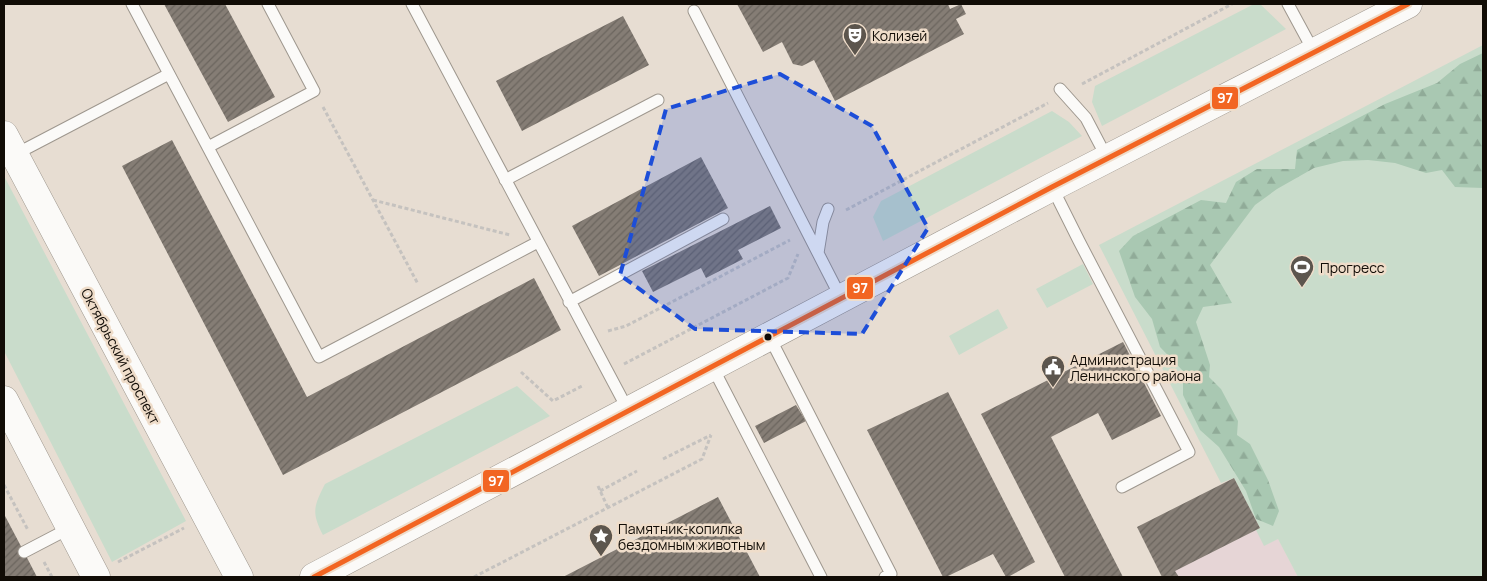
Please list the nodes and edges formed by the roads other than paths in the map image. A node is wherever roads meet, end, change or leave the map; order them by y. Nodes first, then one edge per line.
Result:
1 (132, 4) edge
2 (268, 4) edge
3 (412, 4) edge
4 (1288, 4) edge
5 (1408, 4) edge
6 (694, 11) dead end
7 (1314, 52) junction
8 (169, 74) junction
9 (1062, 91) road end
10 (658, 100) dead end
11 (9, 145) edge
12 (208, 148) junction
13 (1107, 158) junction
14 (505, 180) junction
15 (1052, 186) junction
16 (828, 209) dead end
17 (723, 219) dead end
18 (538, 242) junction
19 (818, 253) junction
20 (841, 298) junction
21 (570, 302) junction
22 (768, 336) junction
23 (712, 366) junction
24 (4, 400) edge
25 (628, 410) junction
26 (1122, 487) dead end
27 (70, 528) junction
28 (24, 552) dead end
29 (106, 570) edge
30 (240, 577) edge
31 (314, 577) edge
32 (821, 577) edge
33 (885, 577) edge

1 - 8 lane
2 - 12 lane
3 - 14 lane
4 - 7 lane
5 - 7 main road
6 - 19 lane
7 - 13 main road
8 - 11 lane
8 - 12 lane
9 - 13 lane
10 - 14 lane
11 - 30 main road, Октябрьский проспект
12 - 18 lane
13 - 15 main road
14 - 18 lane
15 - 20 main road
15 - 26 lane
16 - 19 lane
17 - 21 lane
18 - 21 lane
19 - 20 lane
20 - 22 main road
21 - 25 lane
22 - 23 main road
22 - 33 lane
23 - 25 main road
23 - 32 lane
24 - 27 main road
25 - 31 main road
27 - 28 lane
27 - 29 main road

